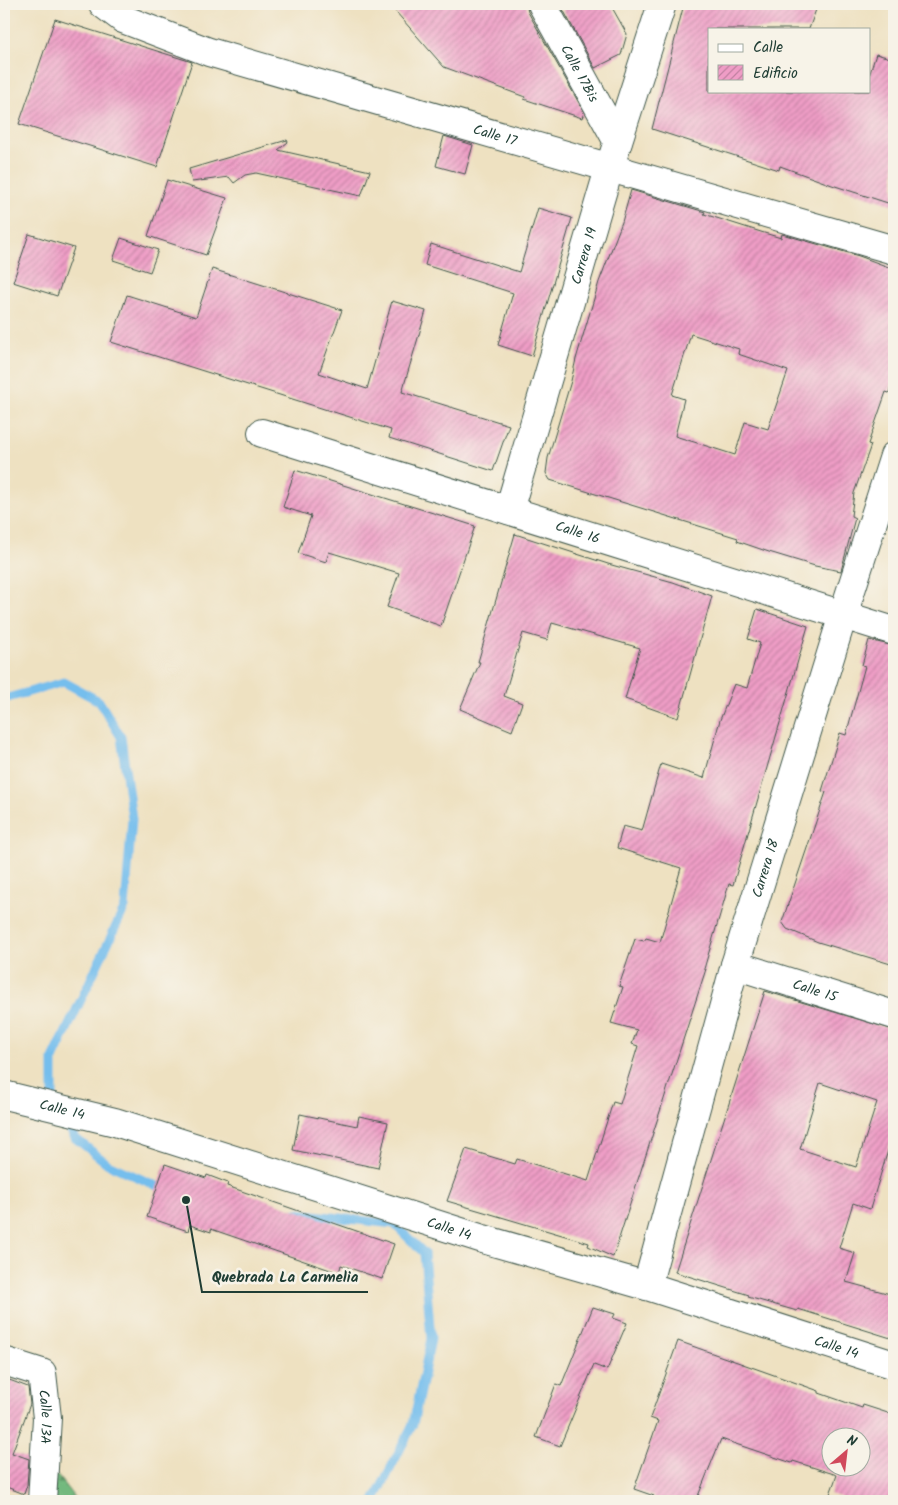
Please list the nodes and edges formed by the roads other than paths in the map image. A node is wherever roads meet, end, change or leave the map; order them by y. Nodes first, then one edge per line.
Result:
1 (103, 4) edge
2 (542, 4) edge
3 (662, 4) edge
4 (618, 142) junction
5 (610, 169) junction
6 (894, 250) edge
7 (262, 433) dead end
8 (894, 456) edge
9 (509, 510) junction
10 (843, 614) junction
11 (894, 631) edge
12 (735, 965) junction
13 (894, 1015) edge
14 (4, 1095) edge
15 (648, 1286) junction
16 (4, 1361) edge
17 (894, 1365) edge
18 (42, 1501) edge

1 - 5 street, Calle 17
2 - 4 street, Calle 17Bis
3 - 4 street, Carrera 19
4 - 5 street, Carrera 19
5 - 6 street, Calle 17
5 - 9 street, Carrera 19
7 - 9 street, Calle 16
8 - 10 street, Carrera 18
9 - 10 street, Calle 16
10 - 11 street, Calle 16
10 - 12 street, Carrera 18
12 - 13 street, Calle 15
12 - 15 street, Carrera 18
14 - 15 street, Calle 14
15 - 17 street, Calle 14
16 - 18 street, Calle 13A

